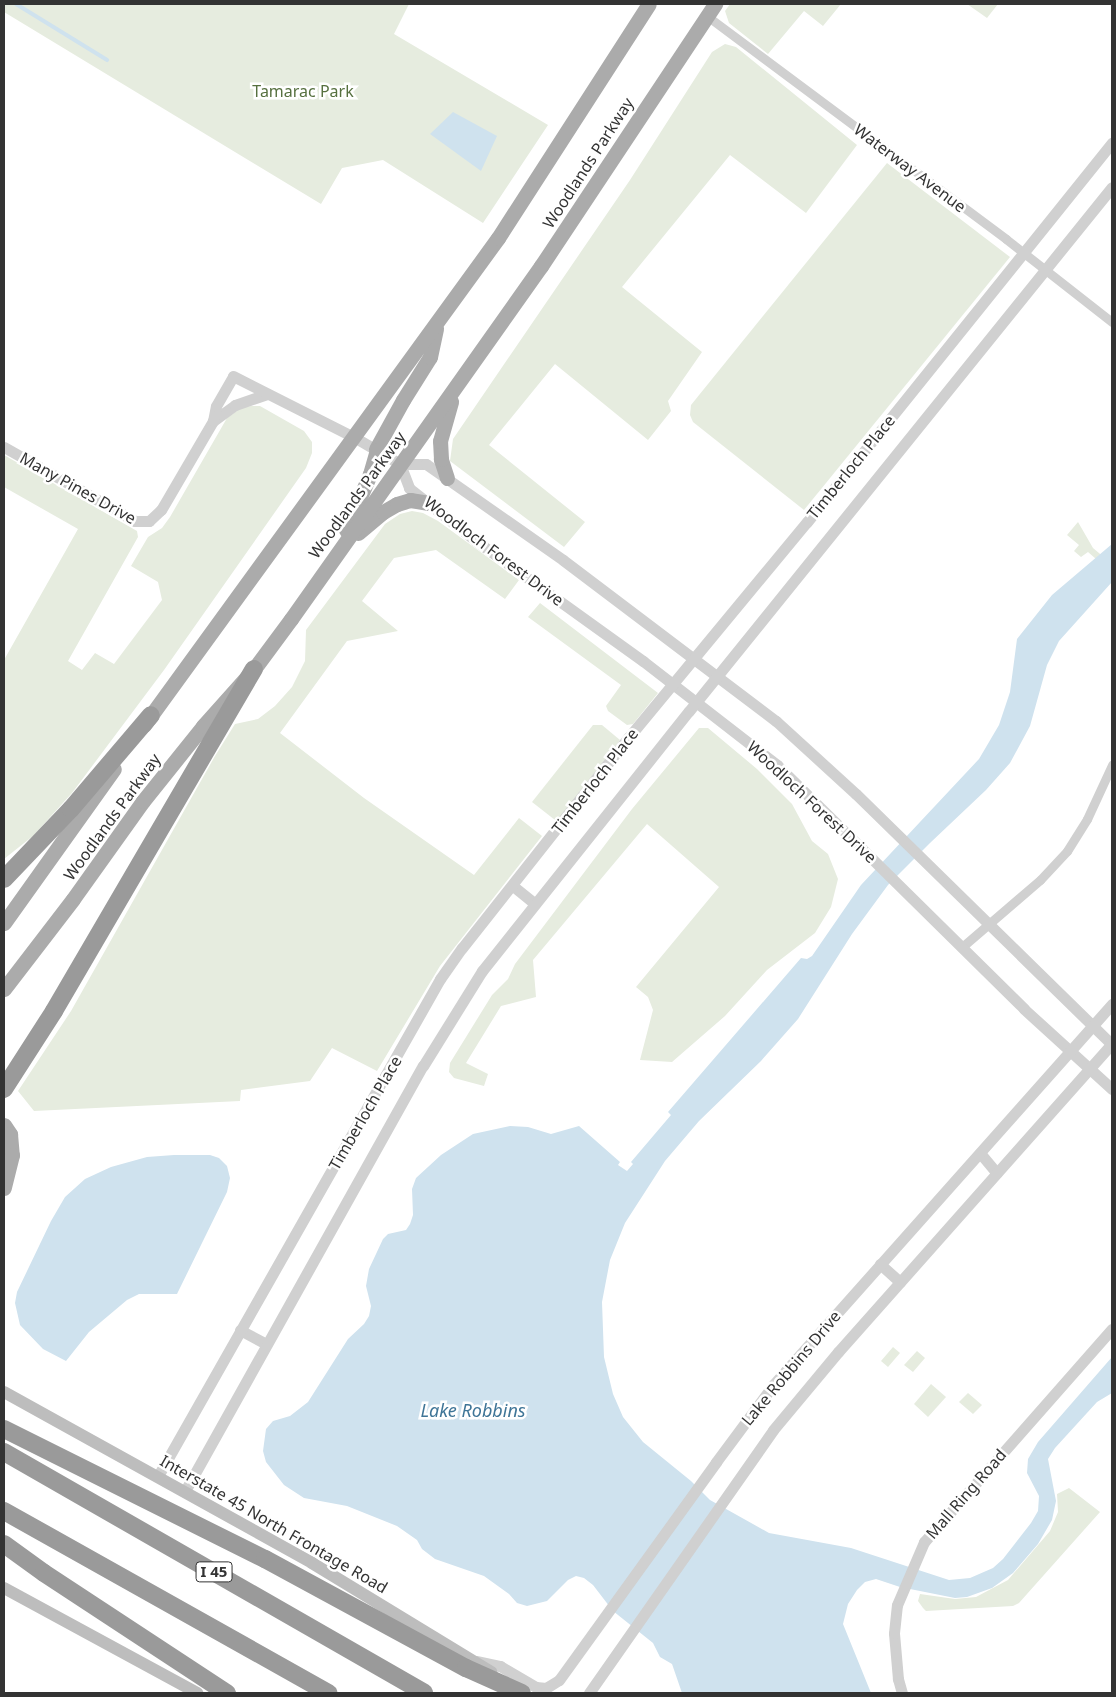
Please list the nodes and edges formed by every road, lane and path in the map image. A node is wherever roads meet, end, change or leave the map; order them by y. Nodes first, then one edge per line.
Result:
1 (649, 4) edge
2 (711, 10) edge
3 (1112, 142) edge
4 (1112, 187) edge
5 (1023, 252) junction
6 (1045, 270) junction
7 (1112, 322) edge
8 (437, 323) junction
9 (458, 384) junction
10 (266, 394) junction
11 (212, 421) junction
12 (354, 437) junction
13 (4, 447) edge
14 (376, 450) junction
15 (400, 464) junction
16 (447, 478) junction
17 (428, 503) junction
18 (338, 550) junction
19 (695, 658) junction
20 (254, 669) junction
21 (718, 676) junction
22 (673, 684) junction
23 (696, 702) junction
24 (151, 715) junction
25 (1112, 765) edge
26 (4, 880) edge
27 (513, 886) junction
28 (535, 904) junction
29 (4, 924) edge
30 (988, 925) junction
31 (962, 948) junction
32 (4, 989) edge
33 (1112, 1004) edge
34 (1093, 1027) junction
35 (1112, 1044) edge
36 (1070, 1052) junction
37 (1090, 1069) junction
38 (4, 1089) edge
39 (1112, 1089) edge
40 (4, 1124) edge
41 (980, 1153) junction
42 (997, 1173) junction
43 (4, 1188) edge
44 (880, 1264) junction
45 (900, 1282) junction
46 (1112, 1329) edge
47 (240, 1330) junction
48 (266, 1344) junction
49 (4, 1392) edge
50 (4, 1429) edge
51 (4, 1452) edge
52 (158, 1476) junction
53 (185, 1491) junction
54 (4, 1512) edge
55 (4, 1544) edge
56 (4, 1588) edge
57 (471, 1660) junction
58 (197, 1693) edge
59 (227, 1693) edge
60 (328, 1693) edge
61 (424, 1693) edge
62 (522, 1693) edge
63 (589, 1693) edge
64 (902, 1693) edge

1 - 8 main road, Woodlands Parkway
2 - 5 street, Waterway Avenue
2 - 9 main road, Woodlands Parkway
3 - 5 street, Timberloch Place
4 - 6 street, Timberloch Place
5 - 6 street, Waterway Avenue
5 - 19 street, Timberloch Place
6 - 7 street, Waterway Avenue
6 - 21 street, Timberloch Place
8 - 12 main road, Woodlands Parkway
8 - 14 main road
9 - 15 main road, Woodlands Parkway
9 - 16 main road
10 - 11 street
10 - 11 street, Many Pines Drive
10 - 12 street, Many Pines Drive
11 - 13 street, Many Pines Drive
12 - 14 street
12 - 24 main road, Woodlands Parkway
14 - 15 street
14 - 18 main road
15 - 16 street, Woodloch Forest Drive
15 - 17 street, Woodloch Forest Drive
15 - 18 main road, Woodlands Parkway
16 - 19 street, Woodloch Forest Drive
17 - 18 main road
17 - 22 street, Woodloch Forest Drive
18 - 20 main road, Woodlands Parkway
19 - 21 street, Woodloch Forest Drive
19 - 22 street, Timberloch Place
20 - 32 main road, Woodlands Parkway
20 - 38 highway
21 - 23 street, Timberloch Place
21 - 30 street, Woodloch Forest Drive
22 - 23 street, Woodloch Forest Drive
22 - 27 street, Timberloch Place
23 - 28 street, Timberloch Place
23 - 31 street, Woodloch Forest Drive
24 - 26 highway
24 - 29 main road, Woodlands Parkway
25 - 30 street
27 - 28 street
27 - 47 street, Timberloch Place
28 - 48 street, Timberloch Place
30 - 31 street
30 - 34 street, Woodloch Forest Drive
31 - 36 street, Woodloch Forest Drive
33 - 34 street, Lake Robbins Drive
34 - 35 street, Woodloch Forest Drive
34 - 36 street, Lake Robbins Drive
35 - 37 street, Lake Robbins Drive
36 - 37 street, Woodloch Forest Drive
36 - 41 street, Lake Robbins Drive
37 - 39 street, Woodloch Forest Drive
37 - 42 street, Lake Robbins Drive
40 - 43 main road
41 - 42 street
41 - 44 street, Lake Robbins Drive
42 - 45 street, Lake Robbins Drive
44 - 45 street
44 - 57 street, Lake Robbins Drive
45 - 63 street, Lake Robbins Drive
46 - 64 street, Mall Ring Road
47 - 48 street
47 - 52 street, Timberloch Place
48 - 53 street, Timberloch Place
49 - 52 main road, Interstate 45 North Frontage Road
50 - 62 highway
51 - 61 highway, I 45
52 - 53 main road, Interstate 45 North Frontage Road
53 - 57 main road, Interstate 45 North Frontage Road
54 - 60 highway
55 - 59 highway
56 - 58 main road
57 - 62 main road, Interstate 45 North Frontage Road

